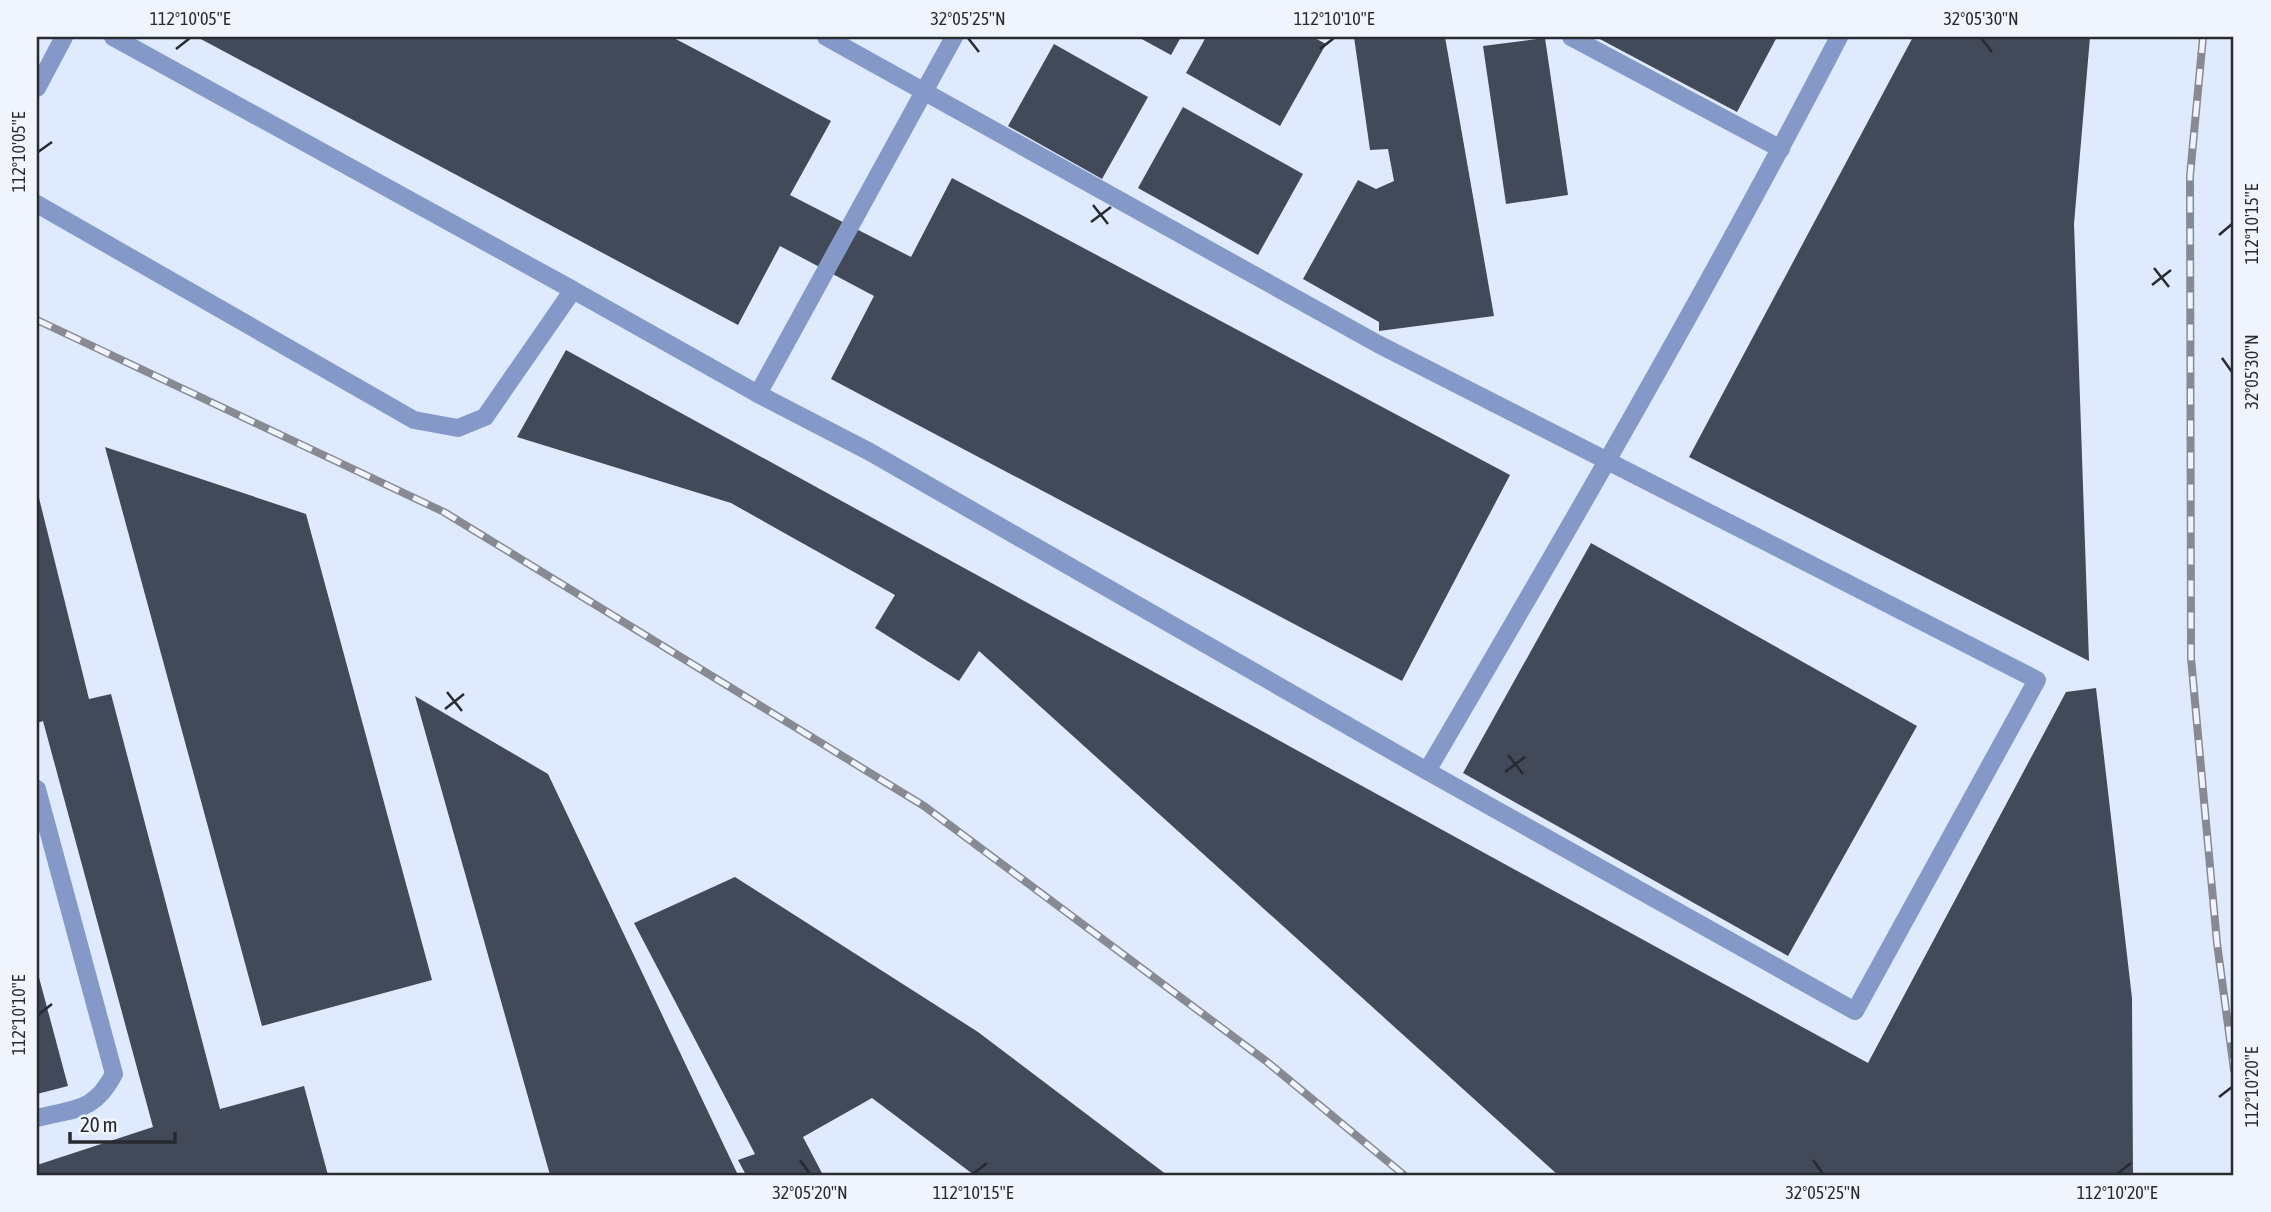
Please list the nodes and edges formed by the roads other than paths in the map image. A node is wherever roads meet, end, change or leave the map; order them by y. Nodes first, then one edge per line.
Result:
1 (64, 37) edge
2 (113, 37) edge
3 (826, 37) edge
4 (954, 37) edge
5 (1571, 37) edge
6 (1839, 37) edge
7 (37, 88) edge
8 (924, 91) junction
9 (1781, 149) junction
10 (37, 204) edge
11 (573, 290) junction
12 (758, 394) junction
13 (1607, 463) junction
14 (1427, 771) junction
15 (37, 789) edge
16 (37, 1118) edge

1 - 7 street
2 - 11 street
3 - 8 street
4 - 8 street
5 - 9 street
6 - 9 street
8 - 12 street
8 - 13 street
9 - 13 street
10 - 11 street
11 - 12 street
12 - 14 street
13 - 14 street
13 - 14 street
15 - 16 street

